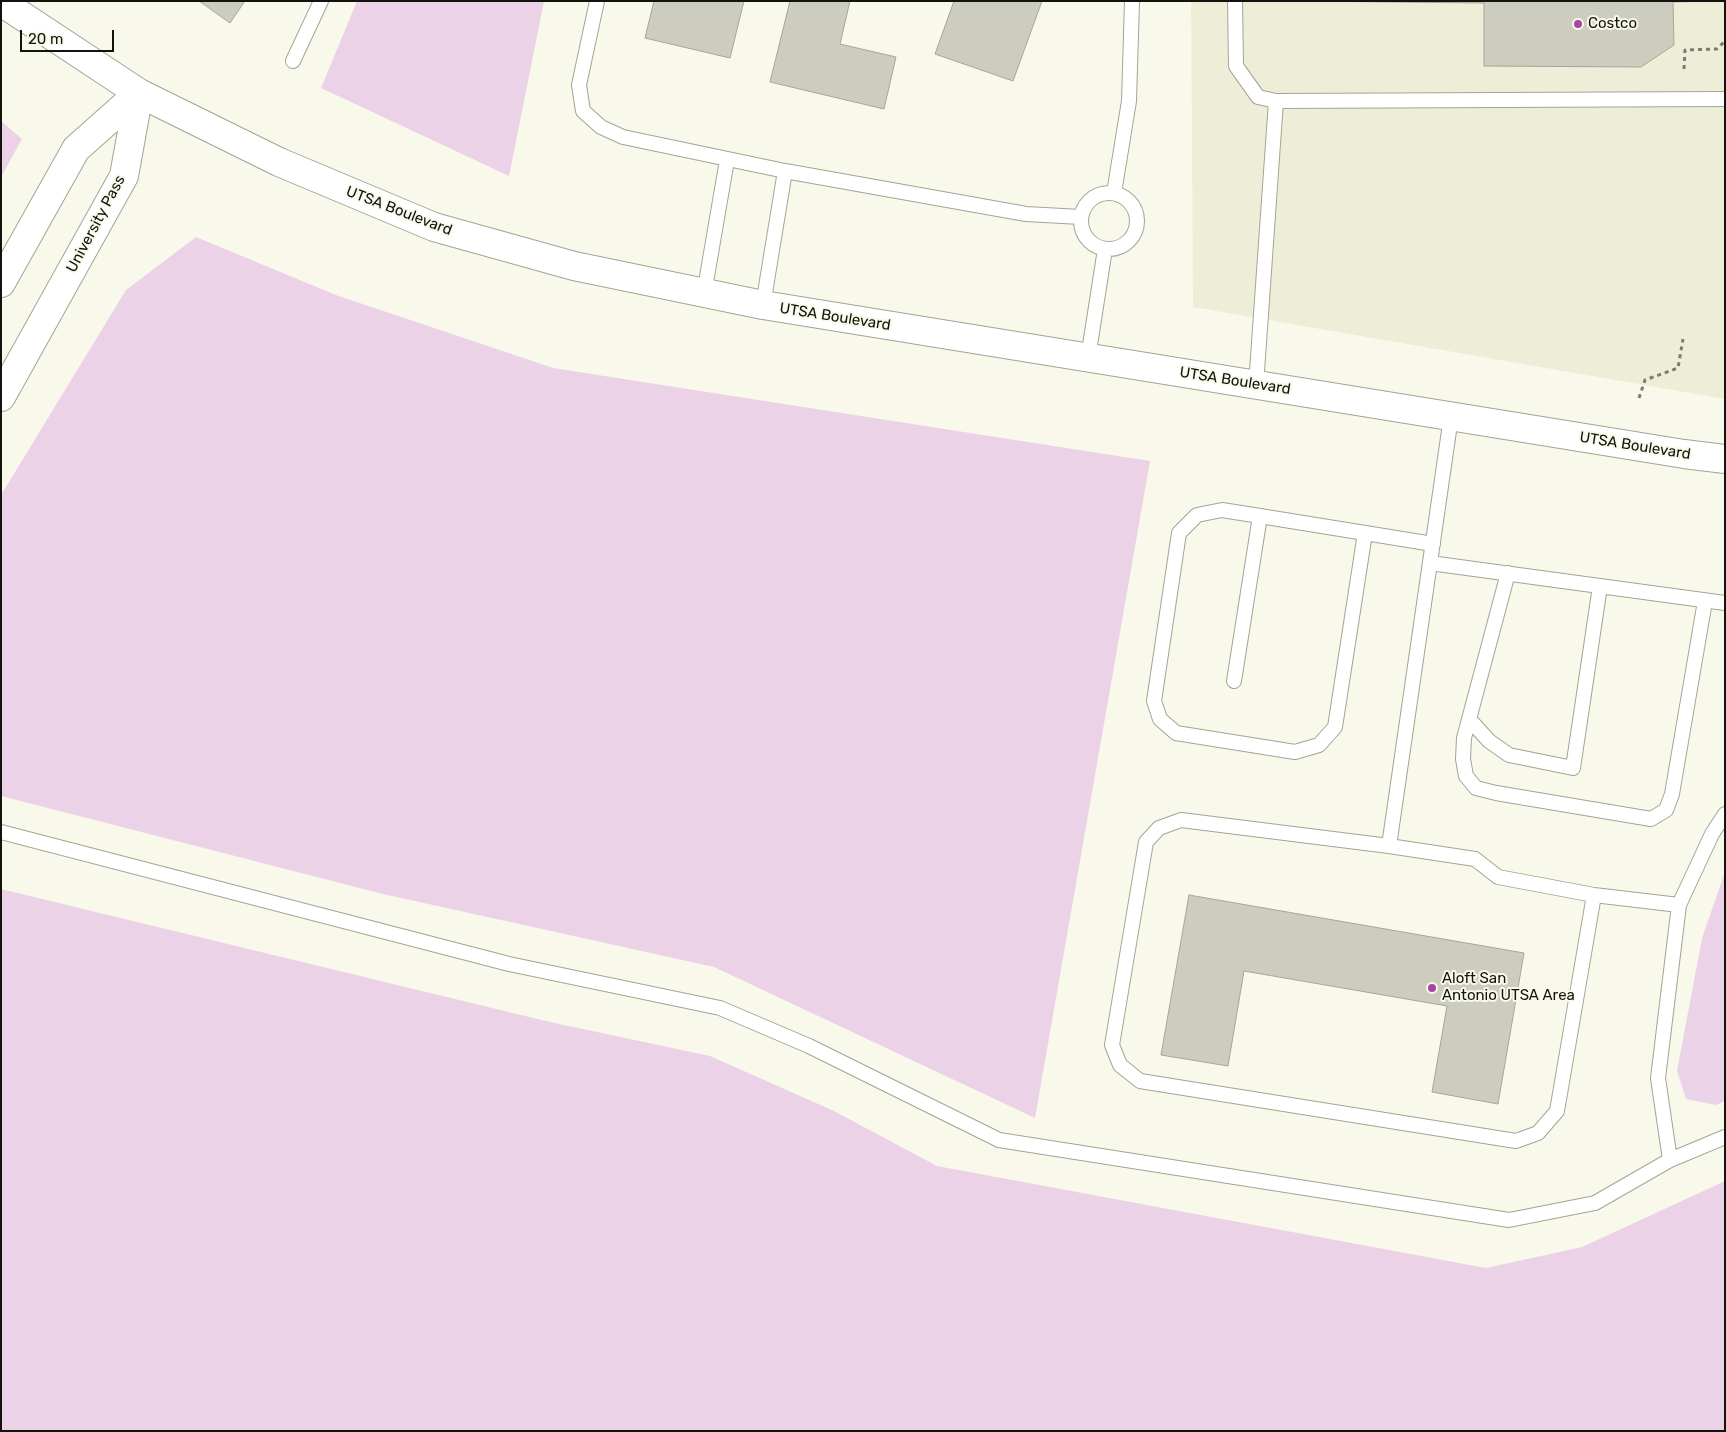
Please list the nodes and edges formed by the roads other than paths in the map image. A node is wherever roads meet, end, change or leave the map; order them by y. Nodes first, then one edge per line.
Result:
1 (321, 1) edge
2 (597, 1) edge
3 (1132, 1) edge
4 (1235, 1) edge
5 (1, 2) edge
6 (293, 61) dead end
7 (139, 93) junction
8 (1725, 99) edge
9 (1276, 102) junction
10 (727, 160) junction
11 (785, 171) junction
12 (1114, 193) junction
13 (1081, 216) junction
14 (1105, 249) junction
15 (1, 283) edge
16 (704, 294) junction
17 (763, 305) junction
18 (1088, 358) junction
19 (1256, 384) junction
20 (1, 396) edge
21 (1451, 417) junction
22 (1725, 459) edge
23 (1260, 516) junction
24 (1365, 533) junction
25 (1433, 544) junction
26 (1430, 563) junction
27 (1508, 573) junction
28 (1600, 586) junction
29 (1705, 601) junction
30 (1725, 603) edge
31 (1234, 681) dead end
32 (1469, 719) junction
33 (1725, 814) edge
34 (1, 832) edge
35 (1389, 846) junction
36 (1594, 895) junction
37 (1679, 905) junction
38 (1725, 1137) edge
39 (1670, 1160) junction

1 - 6 lane
2 - 10 lane
3 - 12 lane
4 - 9 lane
5 - 7 main road, UTSA Boulevard
7 - 15 main road
7 - 16 main road, UTSA Boulevard
7 - 20 main road, University Pass
8 - 9 lane
9 - 19 lane
10 - 11 lane
10 - 16 lane
11 - 13 lane
11 - 17 lane
12 - 13 lane
12 - 14 lane
13 - 14 lane
14 - 18 lane
16 - 17 main road, UTSA Boulevard
17 - 18 main road, UTSA Boulevard
18 - 19 main road, UTSA Boulevard
19 - 21 main road, UTSA Boulevard
21 - 22 main road, UTSA Boulevard
21 - 25 lane
23 - 24 lane
23 - 24 lane
23 - 31 lane
24 - 25 lane
25 - 26 lane
26 - 27 lane
26 - 35 lane
27 - 28 lane
27 - 32 lane
28 - 29 lane
28 - 32 lane
29 - 30 lane
29 - 32 lane
33 - 37 lane
34 - 39 lane
35 - 36 lane
35 - 36 lane
36 - 37 lane
37 - 39 lane
38 - 39 lane

